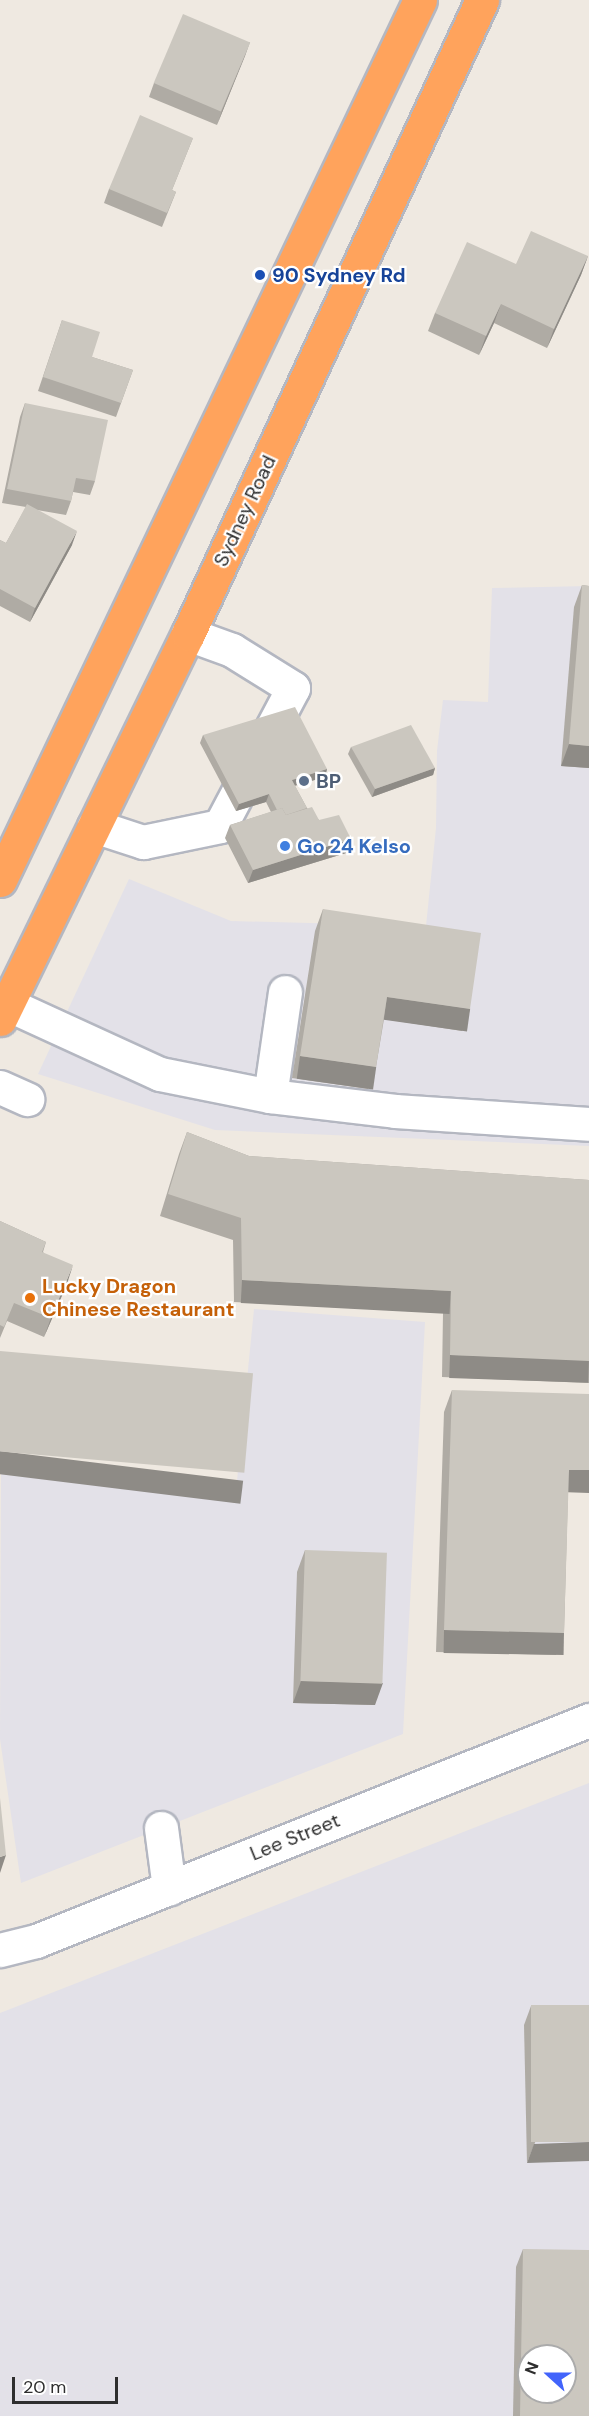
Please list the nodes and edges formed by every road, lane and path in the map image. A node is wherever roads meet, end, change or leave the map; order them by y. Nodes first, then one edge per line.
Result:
1 (420, 0) edge
2 (482, 0) edge
3 (188, 634) junction
4 (94, 826) junction
5 (0, 880) edge
6 (285, 992) dead end
7 (4, 1011) edge
8 (270, 1096) junction
9 (589, 1124) edge
10 (589, 1719) edge
11 (161, 1828) dead end
12 (169, 1888) junction
13 (0, 1950) edge

1 - 5 highway
2 - 3 highway, Sydney Road
3 - 4 highway, Sydney Road
3 - 4 street
4 - 7 highway, Sydney Road
6 - 8 street
7 - 8 street
8 - 9 street
10 - 12 street, Lee Street
11 - 12 street
12 - 13 street, Lee Street

